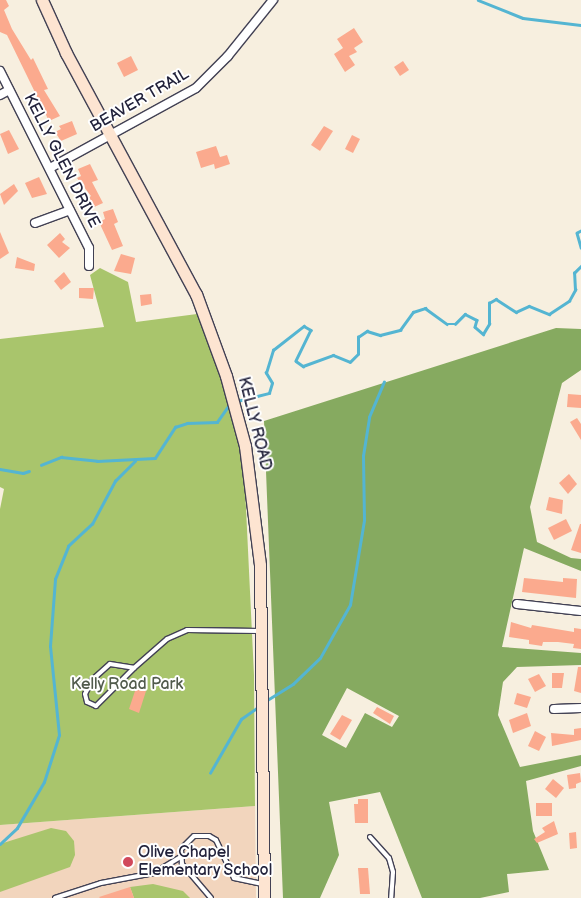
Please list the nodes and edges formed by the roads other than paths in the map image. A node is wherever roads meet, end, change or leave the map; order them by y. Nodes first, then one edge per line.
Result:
1 (42, 0) edge
2 (273, 0) edge
3 (0, 71) edge
4 (9, 90) junction
5 (0, 95) edge
6 (109, 135) junction
7 (50, 168) junction
8 (70, 210) junction
9 (35, 223) dead end
10 (89, 266) dead end
11 (517, 604) dead end
12 (581, 612) edge
13 (261, 632) junction
14 (134, 668) junction
15 (581, 708) edge
16 (554, 709) dead end
17 (370, 837) dead end
18 (180, 857) junction
19 (264, 884) junction
20 (55, 898) edge
21 (211, 898) edge
22 (264, 898) edge
23 (391, 898) edge

1 - 6 street, KELLY ROAD
2 - 6 street, BEAVER TRAIL
3 - 4 street, KELLY GLEN DRIVE
4 - 5 street
4 - 7 street, KELLY GLEN DRIVE
6 - 7 street, BEAVER TRAIL
6 - 13 street, KELLY ROAD
7 - 8 street, KELLY GLEN DRIVE
8 - 9 street
8 - 10 street, KELLY GLEN DRIVE
11 - 12 street
13 - 14 lane
13 - 19 street, KELLY ROAD
14 - 14 lane
15 - 16 street
17 - 23 lane
18 - 19 lane
18 - 20 lane
18 - 21 lane
19 - 22 street, KELLY ROAD

